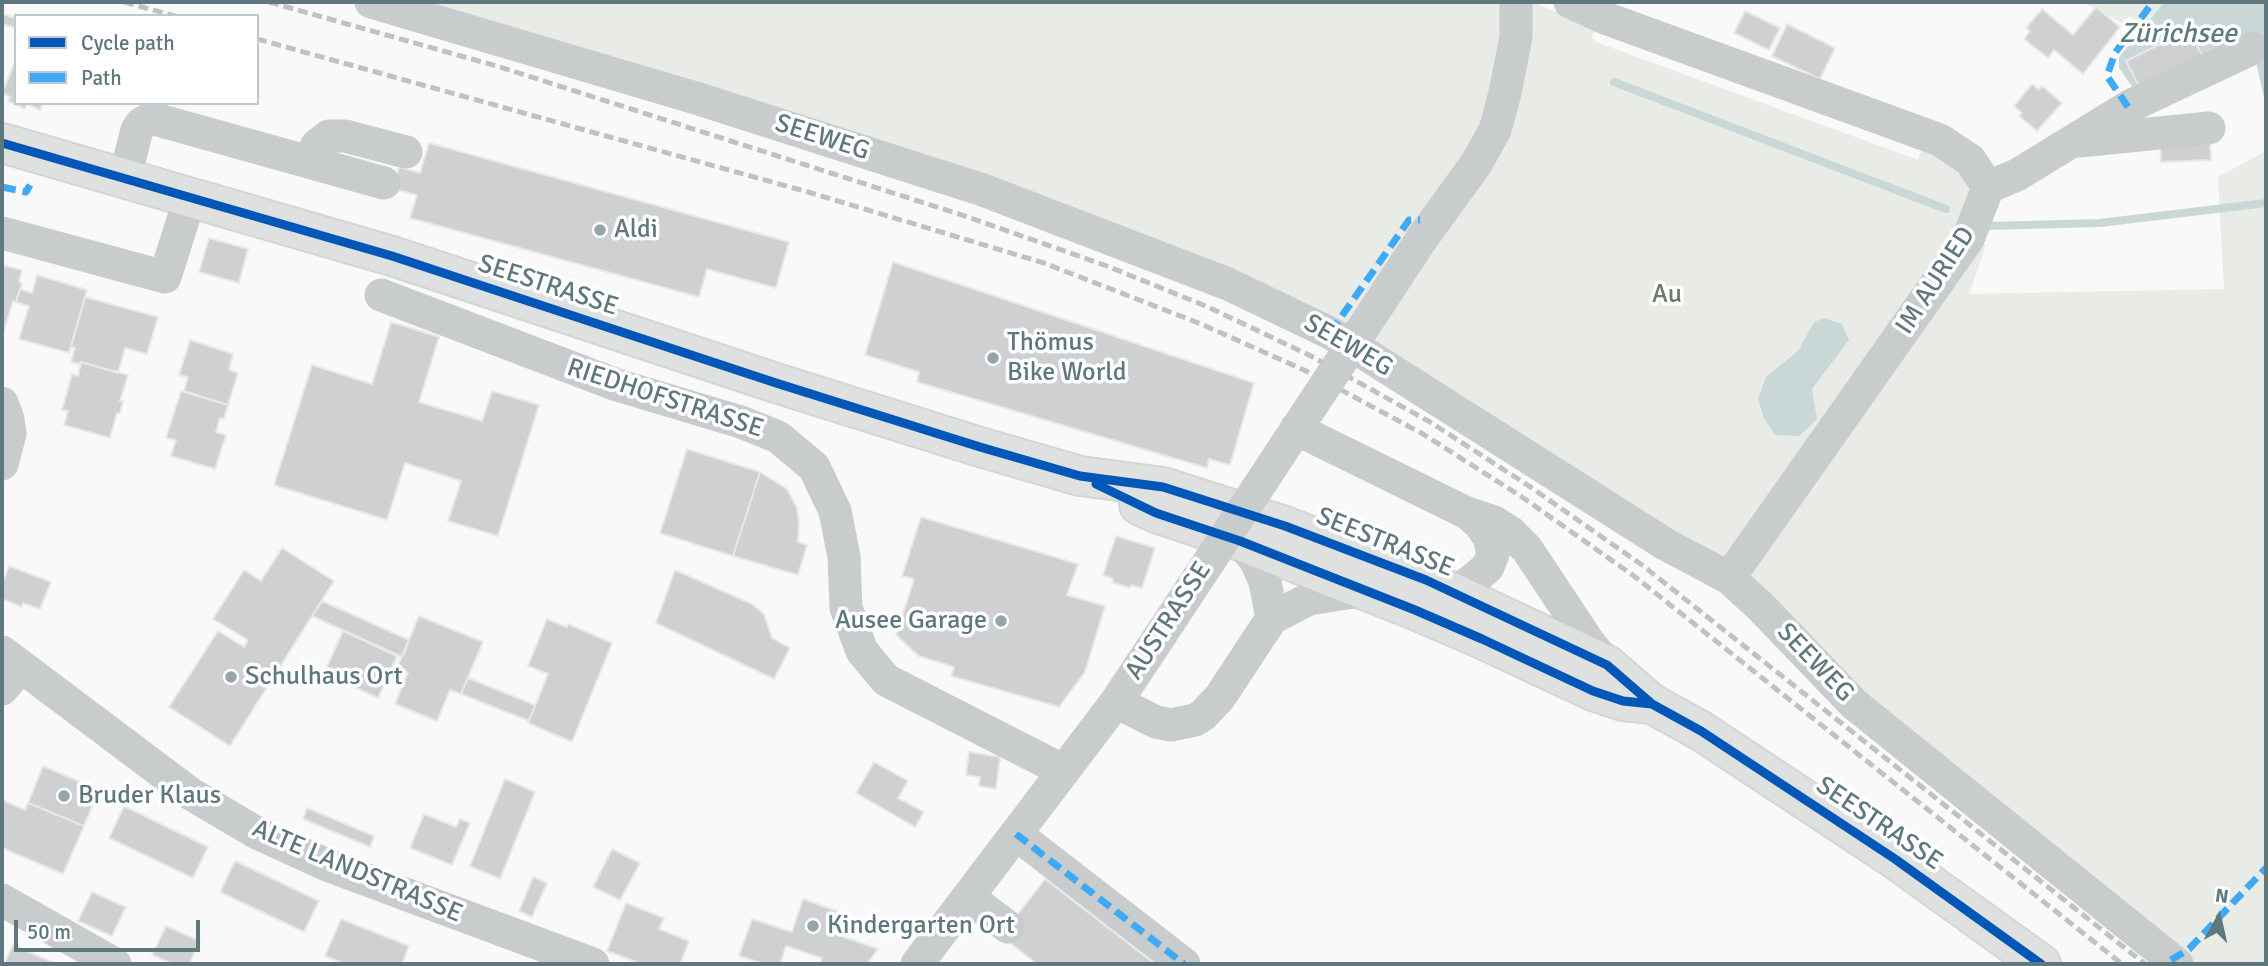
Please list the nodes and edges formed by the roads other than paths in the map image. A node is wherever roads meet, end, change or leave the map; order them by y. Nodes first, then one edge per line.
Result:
1 (370, 2) edge
2 (1516, 2) edge
3 (1570, 2) edge
4 (2253, 48) dead end
5 (2209, 128) dead end
6 (2, 142) edge
7 (2074, 142) junction
8 (406, 152) dead end
9 (309, 161) junction
10 (125, 177) junction
11 (384, 183) dead end
12 (1988, 187) junction
13 (190, 198) junction
14 (2, 233) edge
15 (381, 295) dead end
16 (2, 403) edge
17 (1296, 429) junction
18 (2, 464) edge
19 (1080, 476) junction
20 (1467, 513) junction
21 (1240, 541) junction
22 (1729, 578) junction
23 (1365, 590) junction
24 (1453, 592) junction
25 (1272, 618) junction
26 (1607, 665) junction
27 (8, 669) edge
28 (1116, 702) junction
29 (1652, 704) junction
30 (1064, 771) junction
31 (1016, 834) junction
32 (968, 897) junction
33 (2, 901) edge
34 (1008, 927) dead end
35 (115, 964) edge
36 (593, 964) edge
37 (917, 964) edge
38 (1184, 964) edge
39 (2041, 964) edge
40 (2177, 964) edge

1 - 22 street, SEEWEG
2 - 17 street, AUSTRASSE, bridge
3 - 12 street
4 - 7 street
5 - 7 street
6 - 10 main road, SEESTRASSE
7 - 12 street
8 - 9 street
9 - 10 street
9 - 11 street
10 - 13 main road, SEESTRASSE
12 - 22 street, IM AURIED
13 - 14 street
13 - 19 main road, SEESTRASSE
15 - 30 street, RIEDHOFSTRASSE
16 - 18 street
17 - 20 street
17 - 28 street, AUSTRASSE, bridge
19 - 21 main road, SEESTRASSE
19 - 24 main road, SEESTRASSE
20 - 24 street
20 - 26 street
21 - 23 main road, SEESTRASSE
21 - 25 street
22 - 40 street, SEEWEG
23 - 25 street
23 - 29 main road, SEESTRASSE
24 - 26 main road, SEESTRASSE
25 - 28 street
26 - 29 main road, SEESTRASSE
27 - 36 street, ALTE LANDSTRASSE
28 - 30 street, AUSTRASSE
29 - 39 main road, SEESTRASSE
30 - 31 street, AUSTRASSE
31 - 32 street, AUSTRASSE
31 - 38 street
32 - 34 street
32 - 37 street, AUSTRASSE
33 - 35 street

